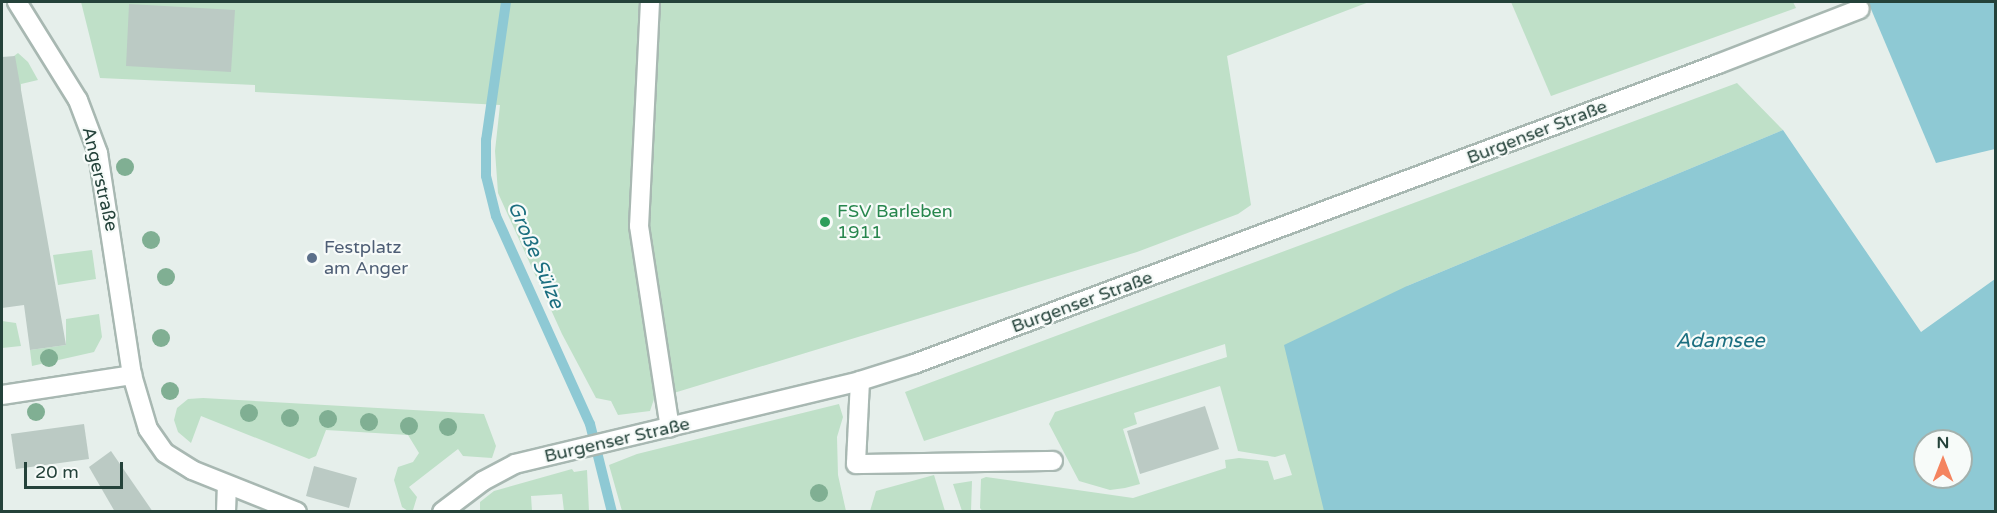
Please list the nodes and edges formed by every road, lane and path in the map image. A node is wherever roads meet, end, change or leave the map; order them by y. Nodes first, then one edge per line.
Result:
1 (17, 2) edge
2 (650, 2) edge
3 (1860, 9) dead end
4 (132, 375) junction
5 (860, 381) junction
6 (2, 395) edge
7 (670, 428) junction
8 (1053, 461) dead end
9 (227, 486) junction
10 (449, 510) edge
11 (226, 512) edge
12 (297, 512) edge

1 - 4 street, Angerstraße
2 - 7 street
3 - 5 street, Burgenser Straße
4 - 6 street
4 - 9 street
5 - 7 street, Burgenser Straße
5 - 8 street
7 - 10 street, Burgenser Straße
9 - 11 street
9 - 12 street

